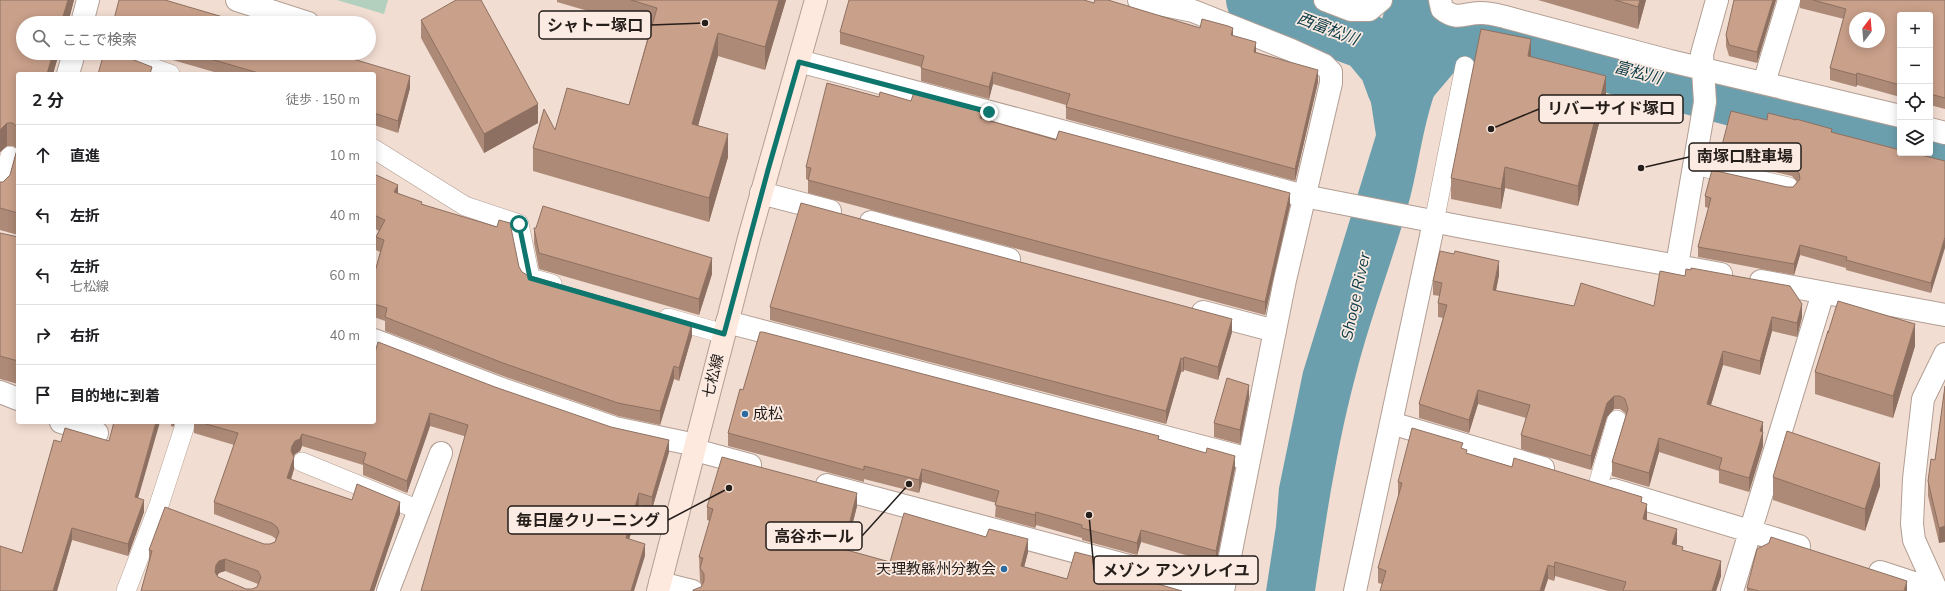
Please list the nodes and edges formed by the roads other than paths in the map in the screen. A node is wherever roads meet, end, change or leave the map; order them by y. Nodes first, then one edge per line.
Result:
1 (88, 0) edge
2 (237, 0) edge
3 (816, 0) edge
4 (1139, 0) edge
5 (1325, 0) edge
6 (1381, 0) edge
7 (1440, 0) edge
8 (1717, 0) edge
9 (1789, 0) edge
10 (84, 16) edge
11 (286, 16) edge
12 (72, 60) edge
13 (131, 60) edge
14 (799, 62) junction
15 (1465, 66) dead end
16 (69, 72) edge
17 (164, 72) edge
18 (1703, 72) junction
19 (1764, 83) junction
20 (1897, 115) edge
21 (1933, 130) edge
22 (1945, 133) edge
23 (376, 150) edge
24 (10, 156) dead end
25 (1694, 165) junction
26 (1789, 187) edge
27 (761, 193) junction
28 (0, 194) edge
29 (1314, 198) junction
30 (1427, 220) junction
31 (1026, 264) edge
32 (1677, 265) junction
33 (568, 289) edge
34 (1823, 292) junction
35 (1184, 307) edge
36 (650, 312) edge
37 (1945, 315) edge
38 (726, 328) junction
39 (1275, 331) junction
40 (376, 341) edge
41 (1945, 354) edge
42 (0, 392) edge
43 (16, 398) edge
44 (1617, 420) dead end
45 (1391, 423) junction
46 (68, 424) edge
47 (186, 424) edge
48 (97, 433) dead end
49 (695, 447) junction
50 (441, 453) dead end
51 (1249, 459) junction
52 (302, 462) dead end
53 (770, 470) edge
54 (807, 480) edge
55 (1598, 485) junction
56 (419, 510) junction
57 (1750, 530) junction
58 (1817, 552) edge
59 (1862, 567) edge
60 (659, 587) edge
61 (126, 591) edge
62 (388, 591) edge
63 (692, 591) edge
64 (1222, 591) edge
65 (1355, 591) edge
66 (1732, 591) edge
67 (1937, 591) edge

1 - 10 street
2 - 11 street
3 - 14 street, 七松線
4 - 29 street
5 - 6 street
7 - 18 street
8 - 18 street
9 - 19 street
12 - 16 street
13 - 17 lane
14 - 27 street, 七松線
14 - 29 street
15 - 30 lane
18 - 19 street
18 - 25 street
19 - 20 street
21 - 22 street
23 - 33 lane
24 - 28 lane
25 - 26 lane
25 - 32 street
27 - 31 street
27 - 38 street, 七松線
29 - 30 street
29 - 39 street
30 - 32 street
30 - 45 street
32 - 34 street
34 - 37 street
34 - 57 street
35 - 39 street
36 - 38 lane
38 - 49 street, 七松線
38 - 51 street
39 - 51 street
40 - 49 street
41 - 67 street
42 - 43 street
44 - 55 lane
45 - 55 street
45 - 65 street
46 - 48 street
47 - 61 lane
49 - 53 street
49 - 60 street, 七松線
50 - 56 street
51 - 64 street
52 - 56 lane
54 - 64 street
55 - 57 street
56 - 62 street
57 - 58 street
57 - 66 street
59 - 67 street
60 - 63 street

